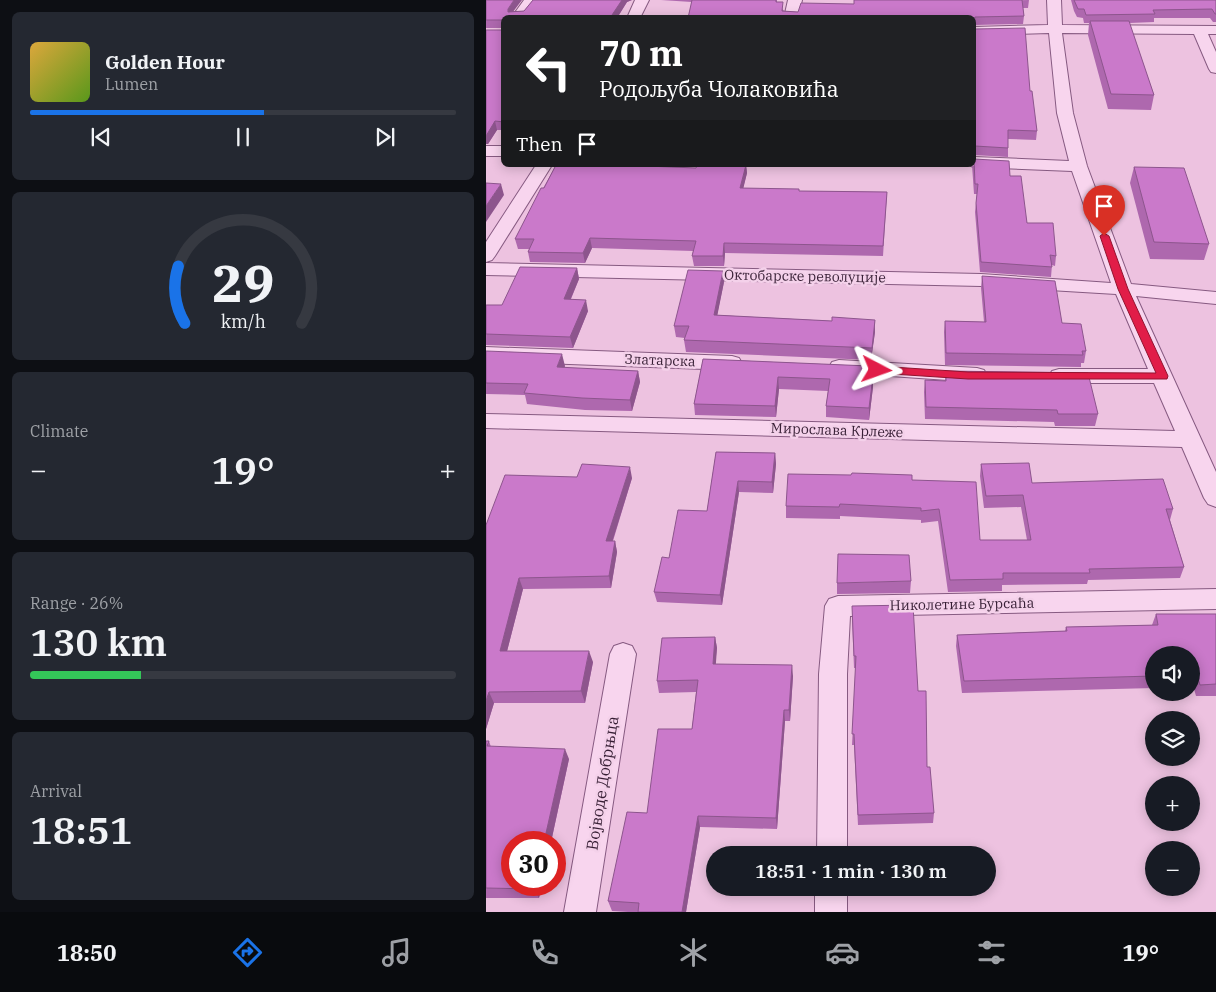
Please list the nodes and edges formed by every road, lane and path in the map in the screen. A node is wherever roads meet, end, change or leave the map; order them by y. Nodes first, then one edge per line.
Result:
1 (531, 0) edge
2 (642, 0) edge
3 (796, 0) edge
4 (1054, 0) edge
5 (519, 15) edge
6 (634, 15) edge
7 (793, 15) edge
8 (1055, 29) junction
9 (1199, 30) junction
10 (1216, 30) edge
11 (976, 31) edge
12 (1216, 68) edge
13 (486, 151) edge
14 (501, 151) edge
15 (976, 162) edge
16 (1079, 166) junction
17 (543, 167) edge
18 (486, 256) edge
19 (486, 269) edge
20 (1123, 289) junction
21 (1216, 298) edge
22 (486, 354) edge
23 (754, 363) edge
24 (823, 366) edge
25 (997, 376) edge
26 (1036, 376) edge
27 (1163, 376) junction
28 (486, 421) edge
29 (1189, 439) junction
30 (1216, 498) edge
31 (1216, 599) edge
32 (623, 654) dead end
33 (832, 846) edge
34 (832, 896) edge
35 (580, 912) edge
36 (831, 912) edge

1 - 5 street
2 - 6 street
3 - 7 street
4 - 8 street
8 - 9 street
8 - 11 street
8 - 16 street
9 - 10 street
9 - 12 street
13 - 14 street
15 - 16 street
16 - 20 street
17 - 18 street
19 - 20 street, Октобарске револуције
20 - 21 street, Октобарске револуције
20 - 27 street
22 - 23 street, Златарска
24 - 25 street
26 - 27 street
27 - 29 street
28 - 29 street, Мирослава Крлеже
29 - 30 street
31 - 33 street, Николетине Бурсаћа
32 - 35 street, Војводе Добрњца
34 - 36 street

